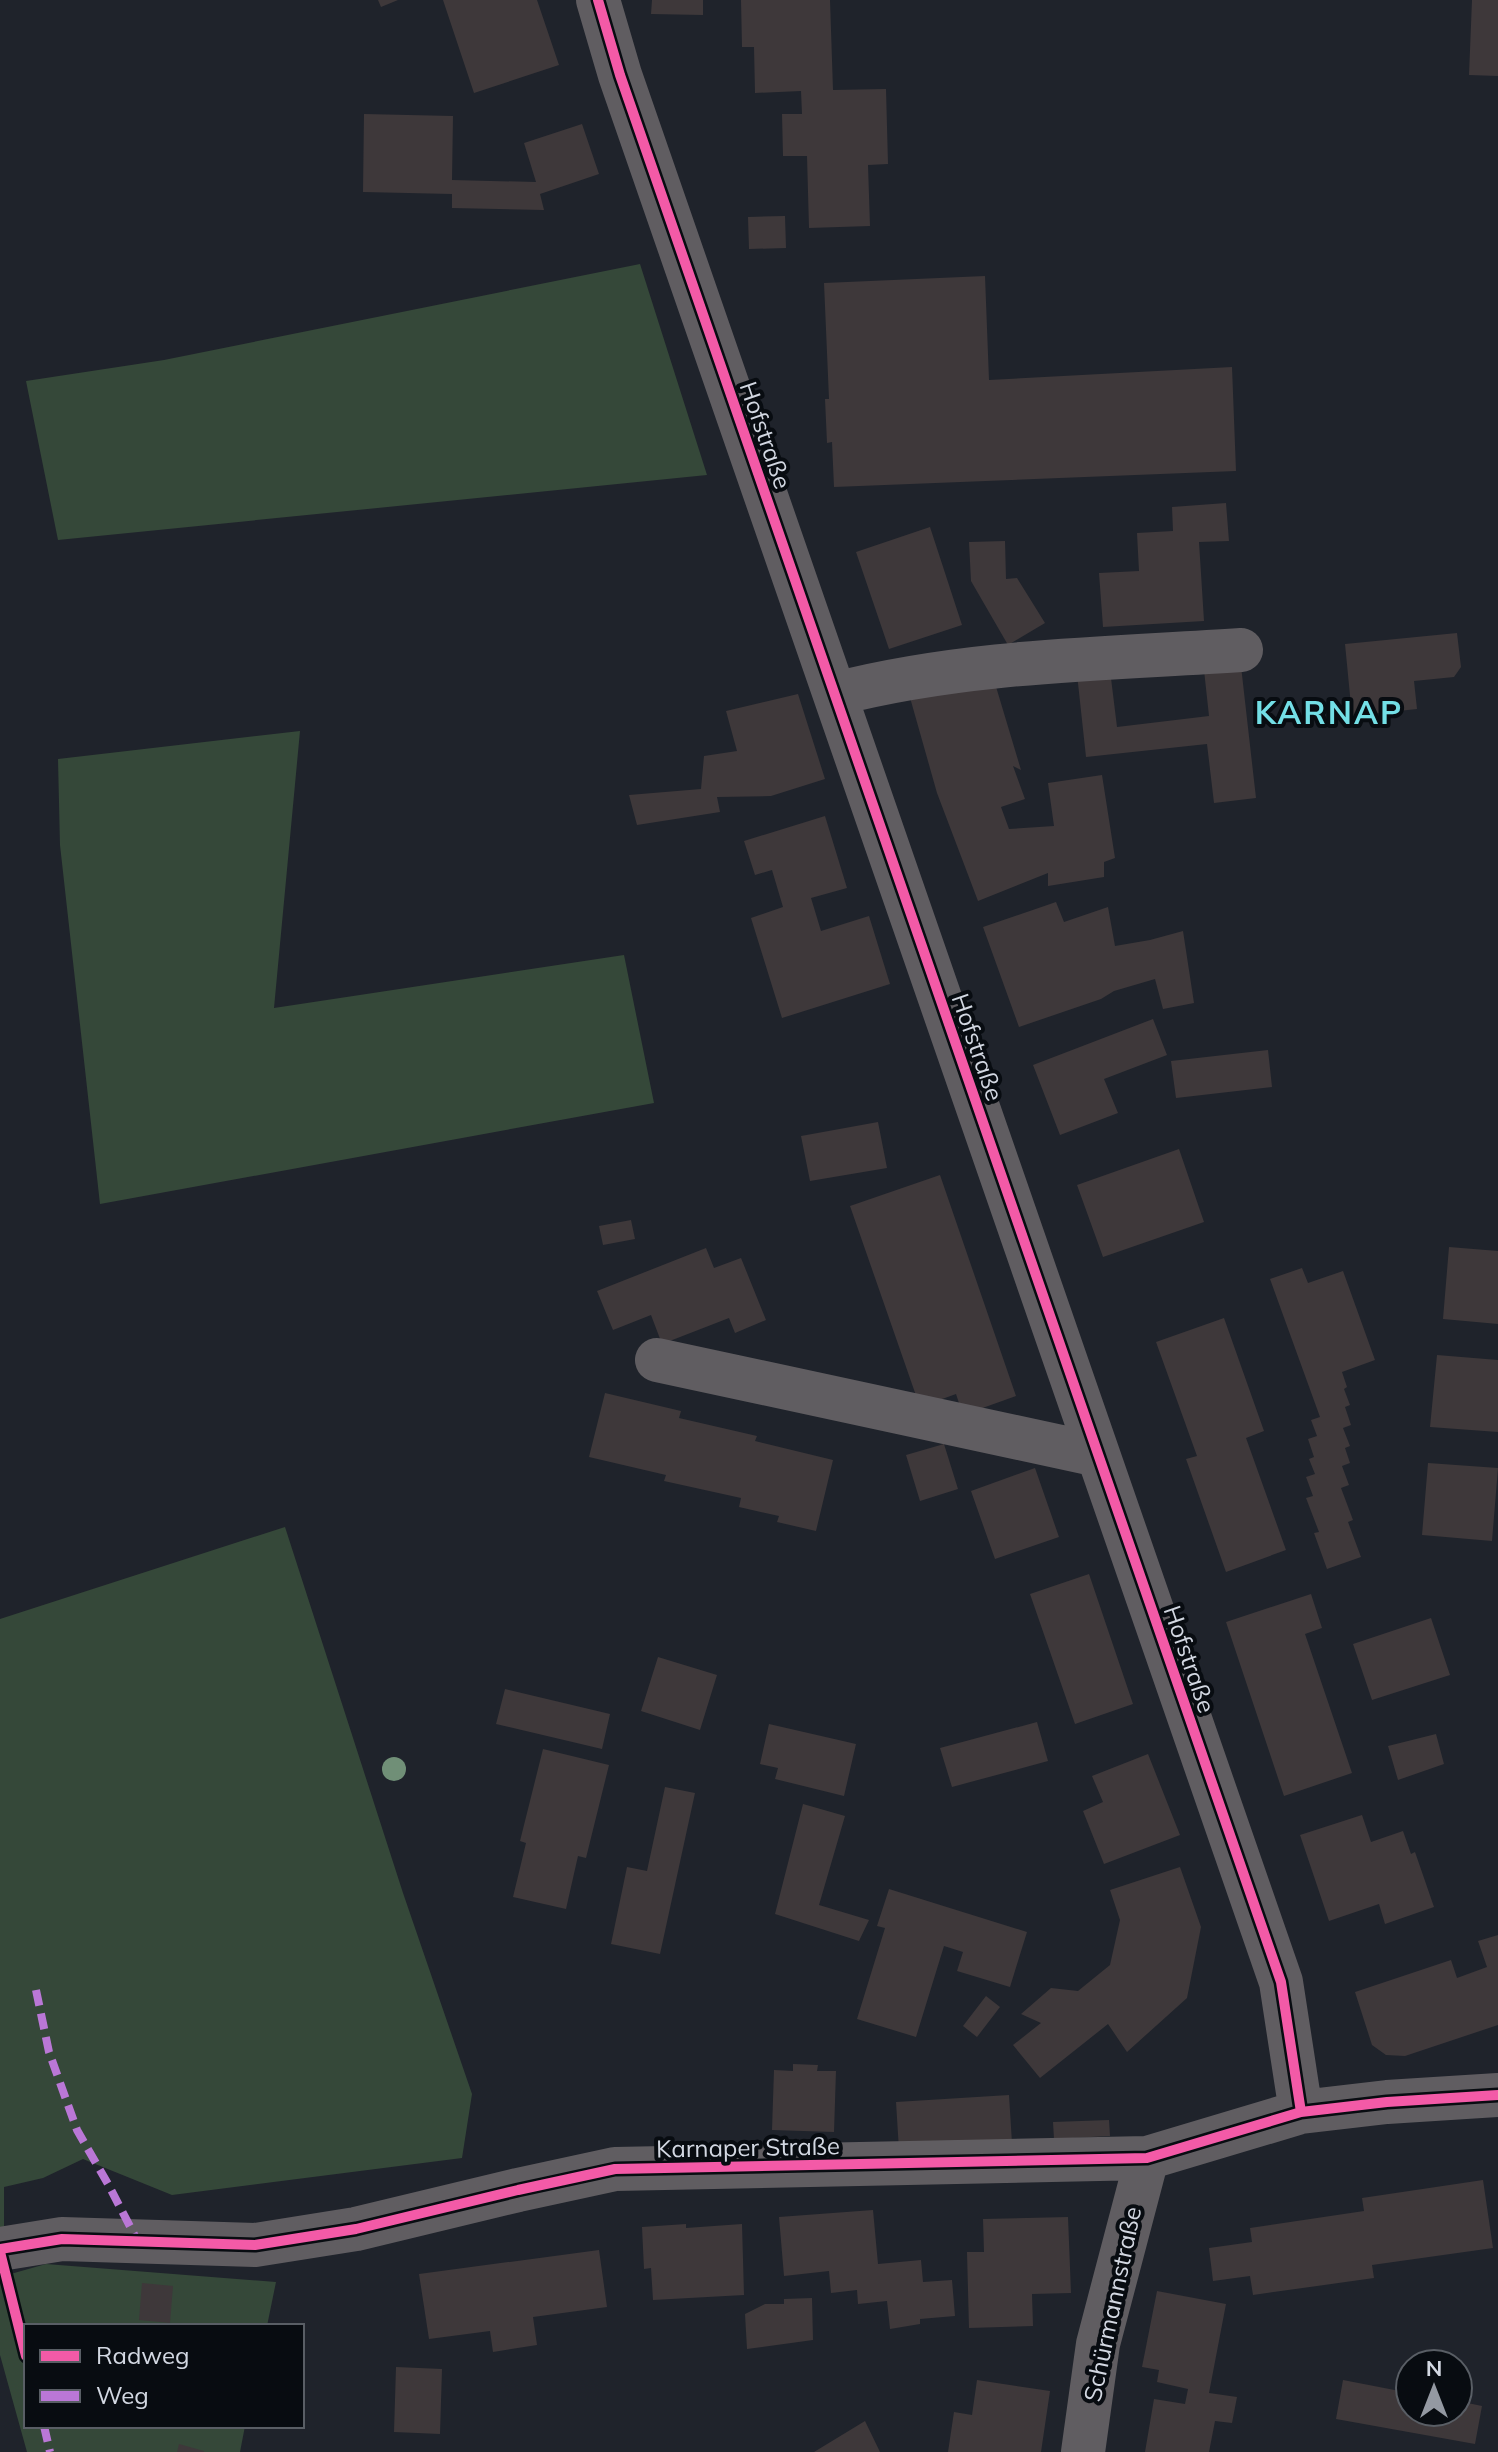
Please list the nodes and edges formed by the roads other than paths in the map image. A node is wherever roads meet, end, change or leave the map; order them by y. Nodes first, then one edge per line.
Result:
1 (598, 0) edge
2 (1241, 650) dead end
3 (835, 694) junction
4 (657, 1360) dead end
5 (1098, 1455) junction
6 (1498, 2095) edge
7 (1301, 2112) junction
8 (1147, 2158) junction
9 (0, 2249) edge
10 (1083, 2452) edge

1 - 3 street, Hofstraße
2 - 3 street
3 - 5 street, Hofstraße
4 - 5 street
5 - 7 street, Hofstraße
6 - 7 street, Karnaper Straße
7 - 8 street, Karnaper Straße
8 - 9 street, Karnaper Straße
8 - 10 street, Schürmannstraße

